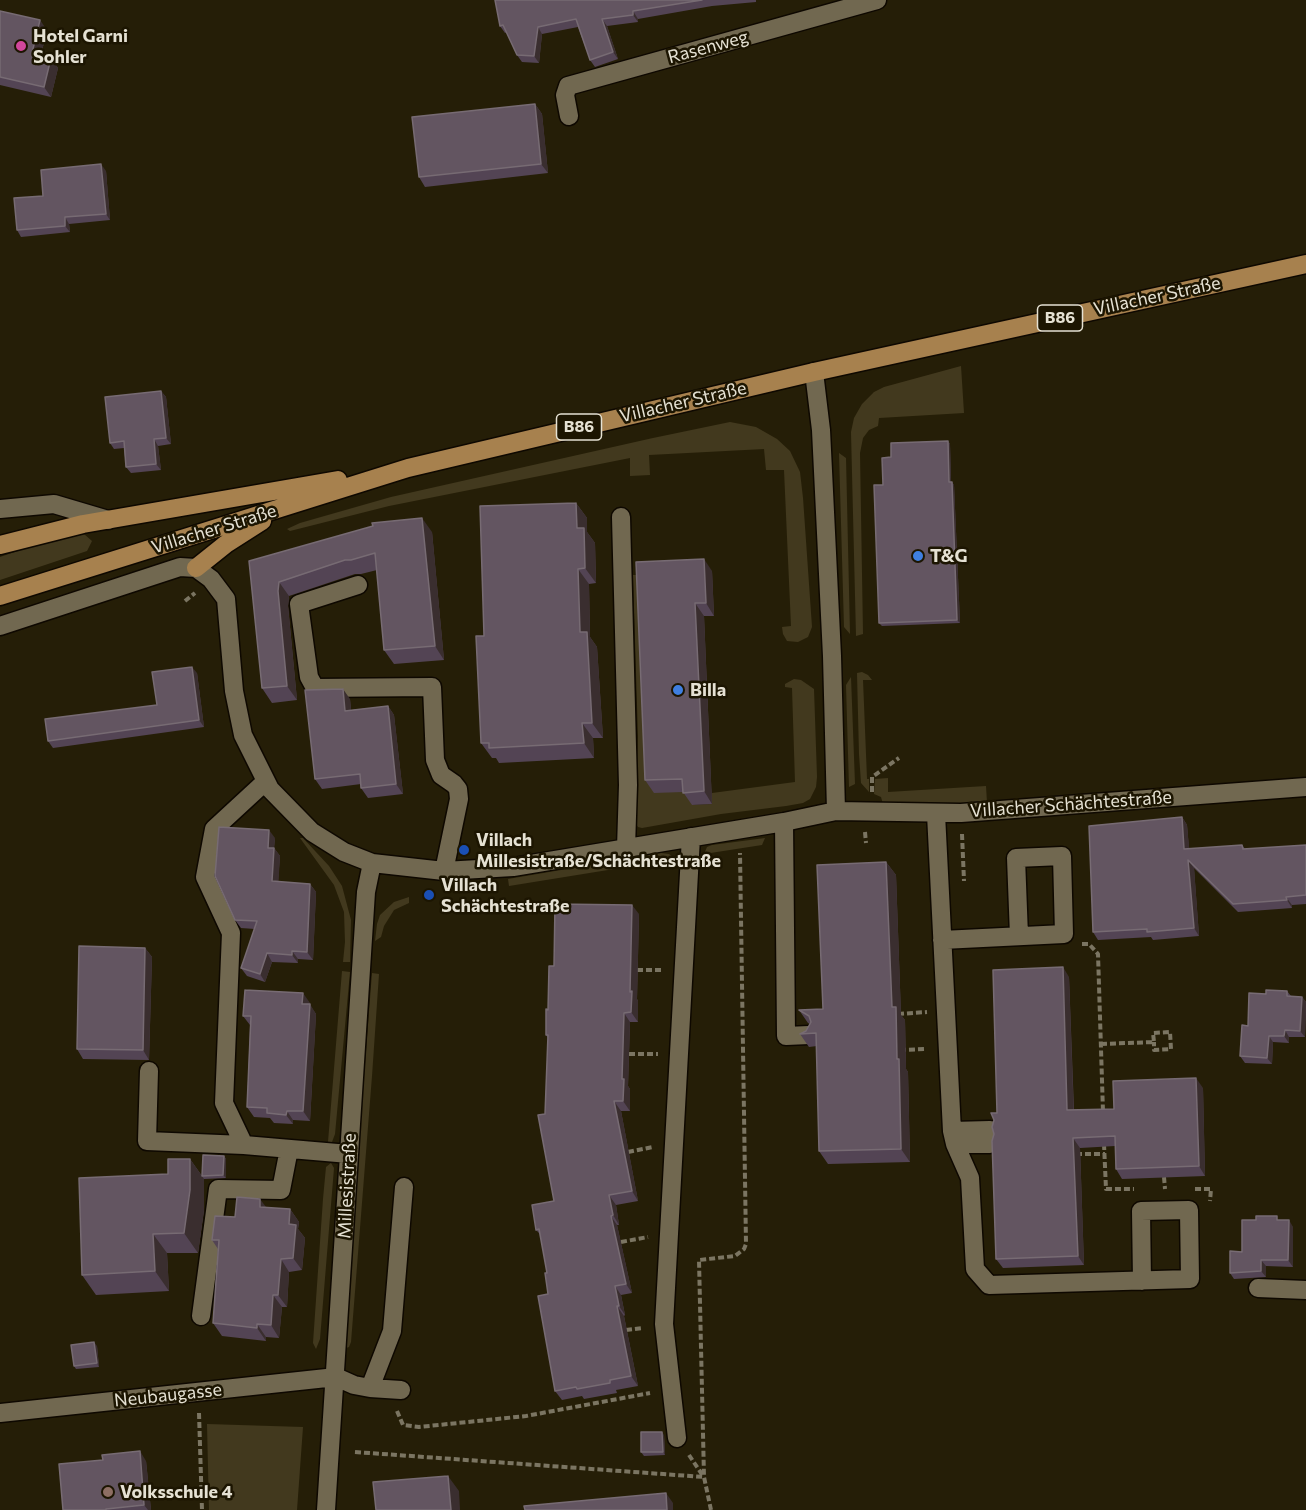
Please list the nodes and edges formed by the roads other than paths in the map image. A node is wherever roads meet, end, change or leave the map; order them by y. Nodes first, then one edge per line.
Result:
1 (877, 0) edge
2 (569, 116) dead end
3 (1306, 264) edge
4 (814, 372) junction
5 (408, 468) junction
6 (290, 505) junction
7 (0, 509) edge
8 (621, 517) dead end
9 (108, 520) junction
10 (0, 545) edge
11 (196, 568) junction
12 (358, 585) edge
13 (0, 596) edge
14 (0, 627) edge
15 (266, 781) junction
16 (1306, 787) edge
17 (836, 811) junction
18 (936, 814) junction
19 (784, 822) junction
20 (691, 837) junction
21 (626, 848) junction
22 (372, 863) junction
23 (444, 871) junction
24 (1019, 936) junction
25 (942, 940) junction
26 (809, 1035) edge
27 (149, 1071) dead end
28 (990, 1137) edge
29 (953, 1138) junction
30 (244, 1145) junction
31 (289, 1149) junction
32 (350, 1154) junction
33 (404, 1187) dead end
34 (1142, 1281) junction
35 (1258, 1288) dead end
36 (1306, 1290) edge
37 (201, 1316) dead end
38 (336, 1377) junction
39 (0, 1413) edge
40 (677, 1438) dead end
41 (326, 1510) edge

1 - 2 street, Rasenweg
3 - 4 main road, Villacher Straße / B86
4 - 5 main road, Villacher Straße / B86
4 - 17 street
5 - 6 main road, Villacher Straße / B86
5 - 9 main road
6 - 11 main road
6 - 13 main road, Villacher Straße / B86
7 - 9 street
8 - 21 street
9 - 10 main road
11 - 14 street
11 - 15 street, Villacher Schächtestraße
12 - 23 street
15 - 22 street, Villacher Schächtestraße
15 - 30 street
16 - 18 street, Villacher Schächtestraße
17 - 18 street, Villacher Schächtestraße
17 - 19 street, Villacher Schächtestraße
18 - 25 street
19 - 20 street, Villacher Schächtestraße
19 - 26 street
20 - 21 street, Villacher Schächtestraße
20 - 40 street
21 - 23 street, Villacher Schächtestraße
22 - 23 street, Villacher Schächtestraße
22 - 32 street, Millesistraße
24 - 24 street
24 - 25 street
25 - 29 street
27 - 30 street
28 - 29 street
29 - 34 street
30 - 31 street
31 - 32 street
31 - 37 street
32 - 38 street, Millesistraße
33 - 38 street
34 - 34 street
35 - 36 street
38 - 39 street, Neubaugasse
38 - 41 street, Millesistraße

